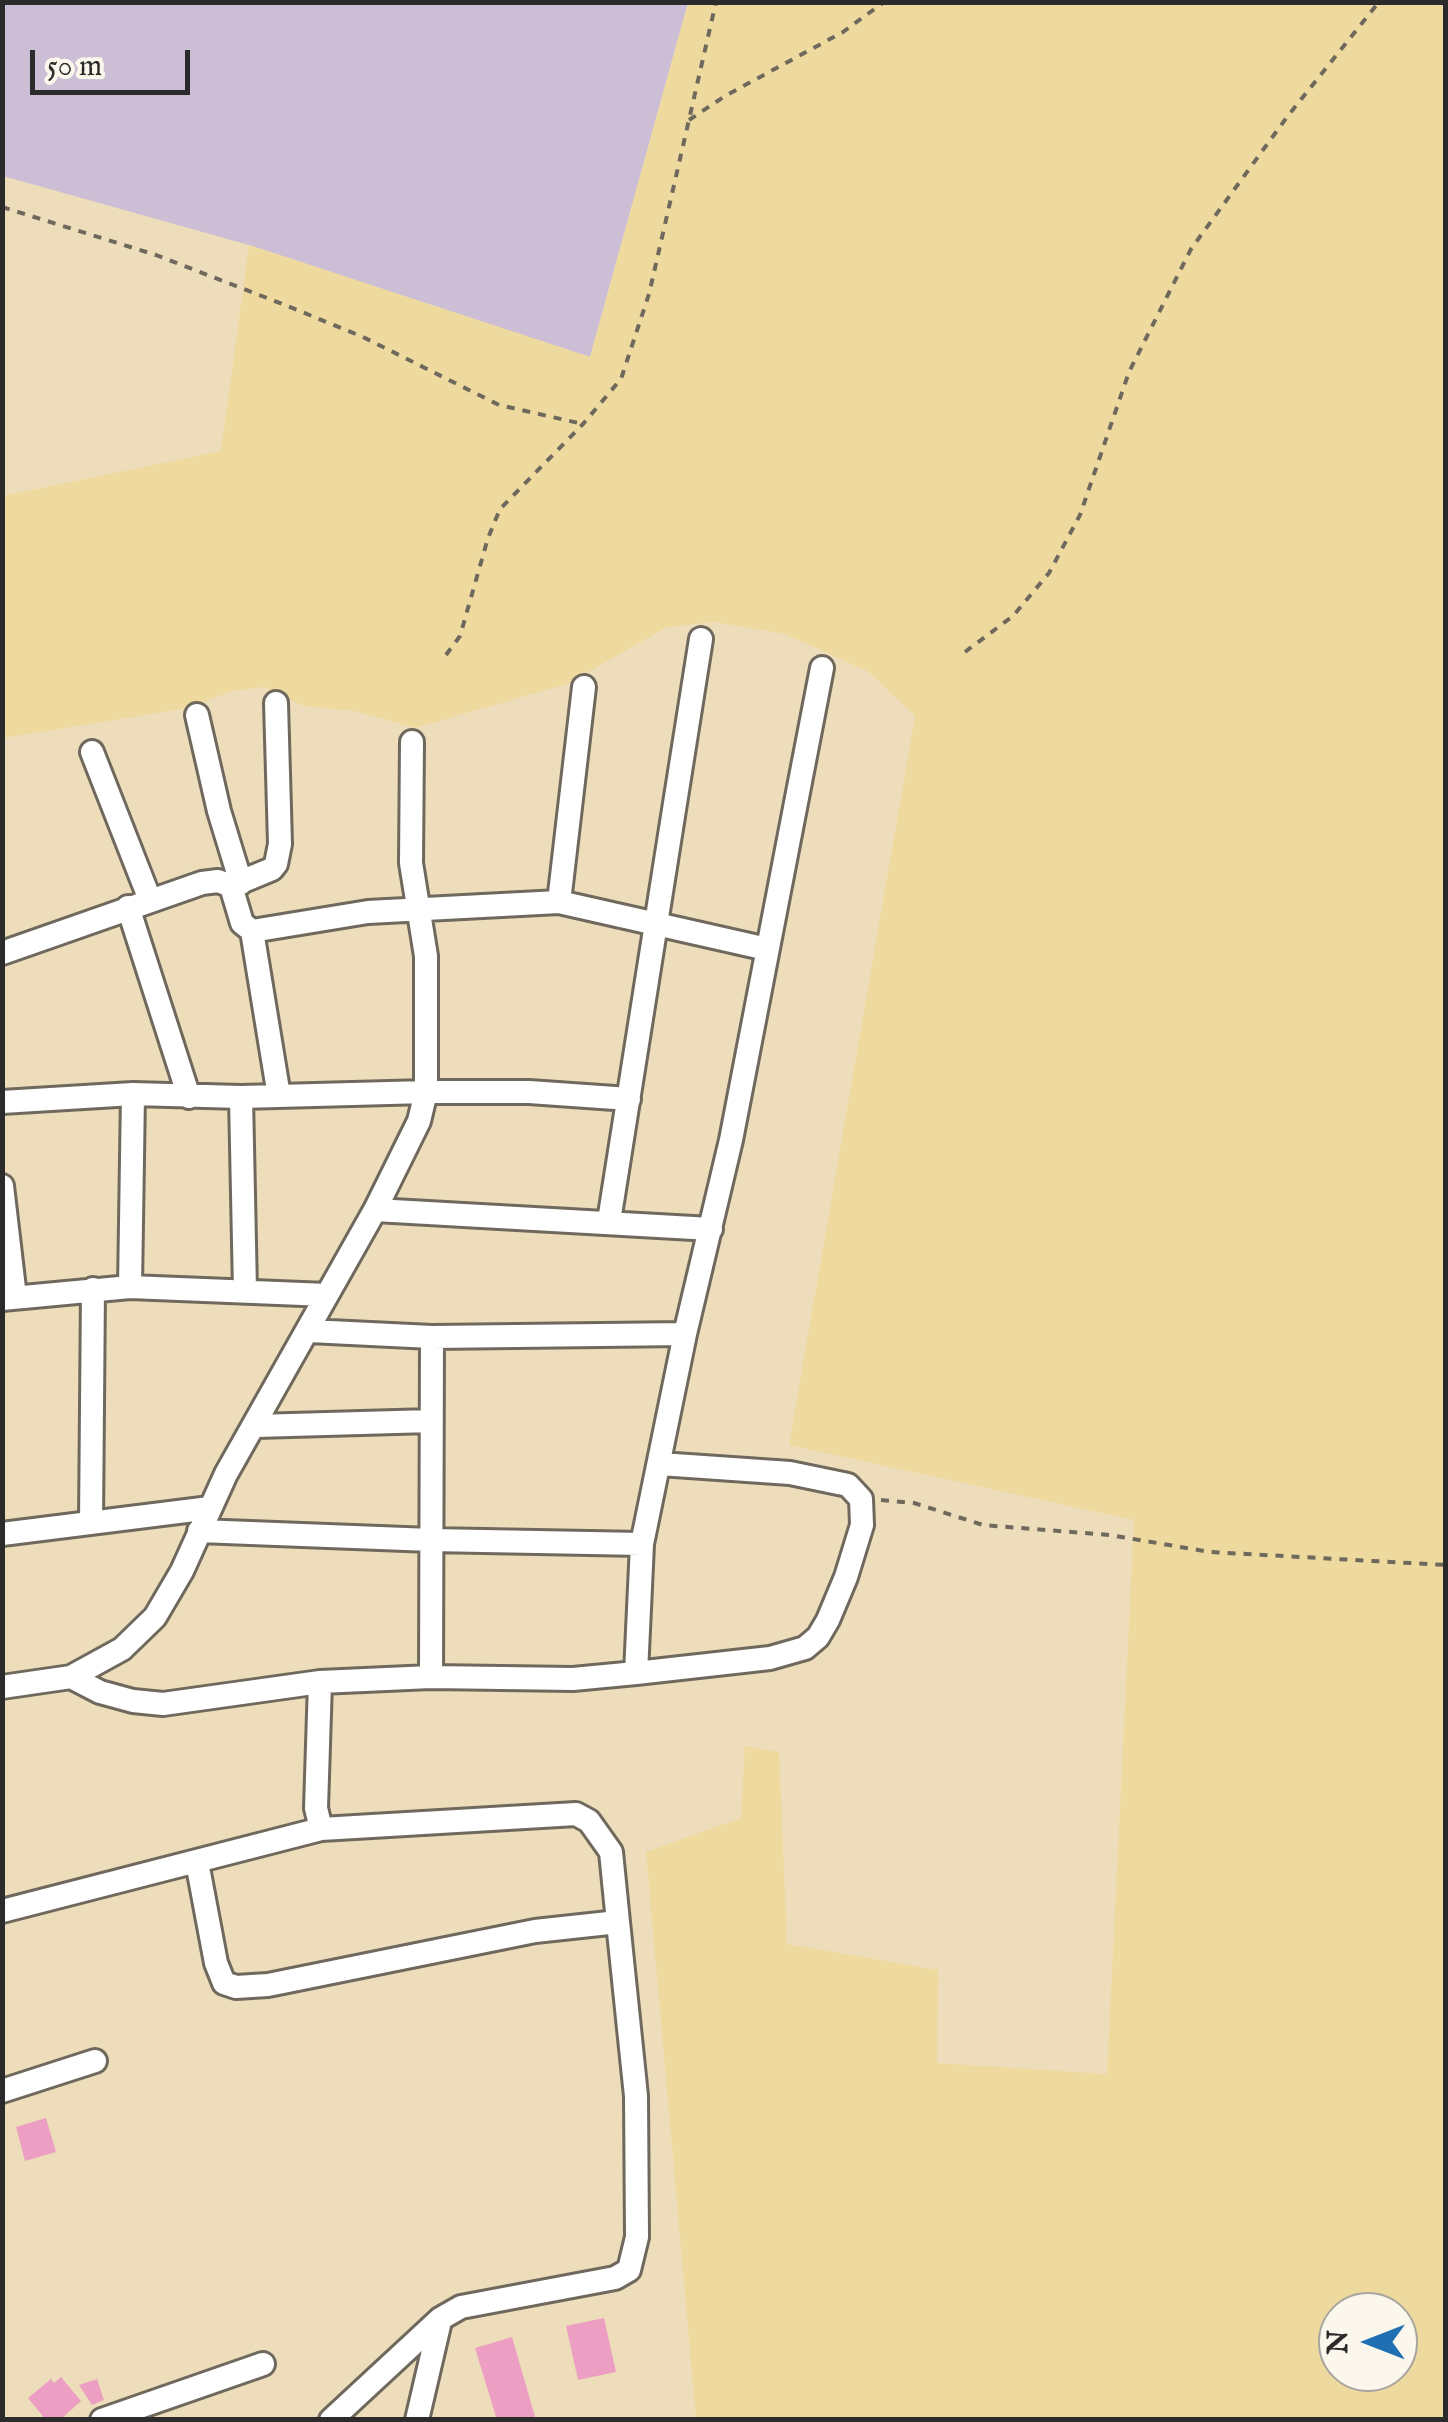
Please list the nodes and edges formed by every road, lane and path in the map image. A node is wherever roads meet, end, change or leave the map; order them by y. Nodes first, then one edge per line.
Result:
1 (716, 2) edge
2 (884, 2) edge
3 (1378, 2) edge
4 (689, 120) junction
5 (2, 208) edge
6 (583, 424) junction
7 (702, 640) dead end
8 (965, 652) dead end
9 (446, 655) dead end
10 (822, 668) dead end
11 (584, 687) dead end
12 (276, 704) dead end
13 (197, 715) dead end
14 (412, 742) dead end
15 (92, 752) dead end
16 (236, 884) junction
17 (559, 902) junction
18 (139, 903) junction
19 (420, 912) junction
20 (656, 924) junction
21 (252, 931) junction
22 (4, 948) edge
23 (767, 949) junction
24 (426, 1092) junction
25 (133, 1094) junction
26 (190, 1096) junction
27 (279, 1096) junction
28 (241, 1097) junction
29 (628, 1098) junction
30 (2, 1102) edge
31 (2, 1186) edge
32 (375, 1210) junction
33 (609, 1221) junction
34 (711, 1229) junction
35 (130, 1287) junction
36 (94, 1289) junction
37 (245, 1292) junction
38 (328, 1295) junction
39 (9, 1298) edge
40 (308, 1331) junction
41 (685, 1334) junction
42 (432, 1336) junction
43 (431, 1421) junction
44 (256, 1426) junction
45 (660, 1464) junction
46 (861, 1499) junction
47 (210, 1508) junction
48 (90, 1523) junction
49 (199, 1531) junction
50 (2, 1534) edge
51 (431, 1540) junction
52 (642, 1544) junction
53 (1446, 1566) edge
54 (636, 1673) junction
55 (72, 1677) junction
56 (431, 1677) junction
57 (320, 1682) junction
58 (2, 1687) edge
59 (321, 1829) junction
60 (197, 1862) junction
61 (3, 1907) edge
62 (618, 1922) junction
63 (95, 2061) dead end
64 (2, 2091) edge
65 (440, 2319) junction
66 (264, 2364) dead end
67 (102, 2420) edge
68 (331, 2420) edge
69 (416, 2420) edge

1 - 4 path
2 - 4 path
3 - 8 path
4 - 6 path
5 - 6 path
6 - 9 path
7 - 20 street
10 - 23 street
11 - 17 street
12 - 16 street
13 - 16 street
14 - 19 street
15 - 18 street
16 - 18 street
16 - 21 street
17 - 19 street
17 - 20 street
18 - 22 street
18 - 26 street
19 - 21 street
19 - 24 street
20 - 23 street
20 - 29 street
21 - 27 street
23 - 34 street
24 - 27 street
24 - 29 street
24 - 32 street
25 - 26 street
25 - 30 street
25 - 35 street
26 - 28 street
27 - 28 street
28 - 37 street
29 - 33 street
31 - 39 street
32 - 33 street
32 - 38 street
33 - 34 street
34 - 41 street
35 - 36 street
35 - 37 street
36 - 39 street
36 - 48 street
37 - 38 street
38 - 40 street
40 - 42 street
40 - 44 street
41 - 42 street
41 - 45 street
42 - 43 street
43 - 44 street
43 - 51 street
44 - 47 street
45 - 46 street
45 - 52 street
46 - 53 path
46 - 54 street
47 - 48 street
47 - 49 street
48 - 50 street
49 - 51 street
49 - 55 street
51 - 52 street
51 - 56 street
52 - 54 street
54 - 56 street
55 - 57 street
55 - 58 street
56 - 57 street
57 - 59 street
59 - 60 street
59 - 62 street
60 - 61 street
60 - 62 street
62 - 65 street
63 - 64 street
65 - 68 street
65 - 69 street
66 - 67 street

